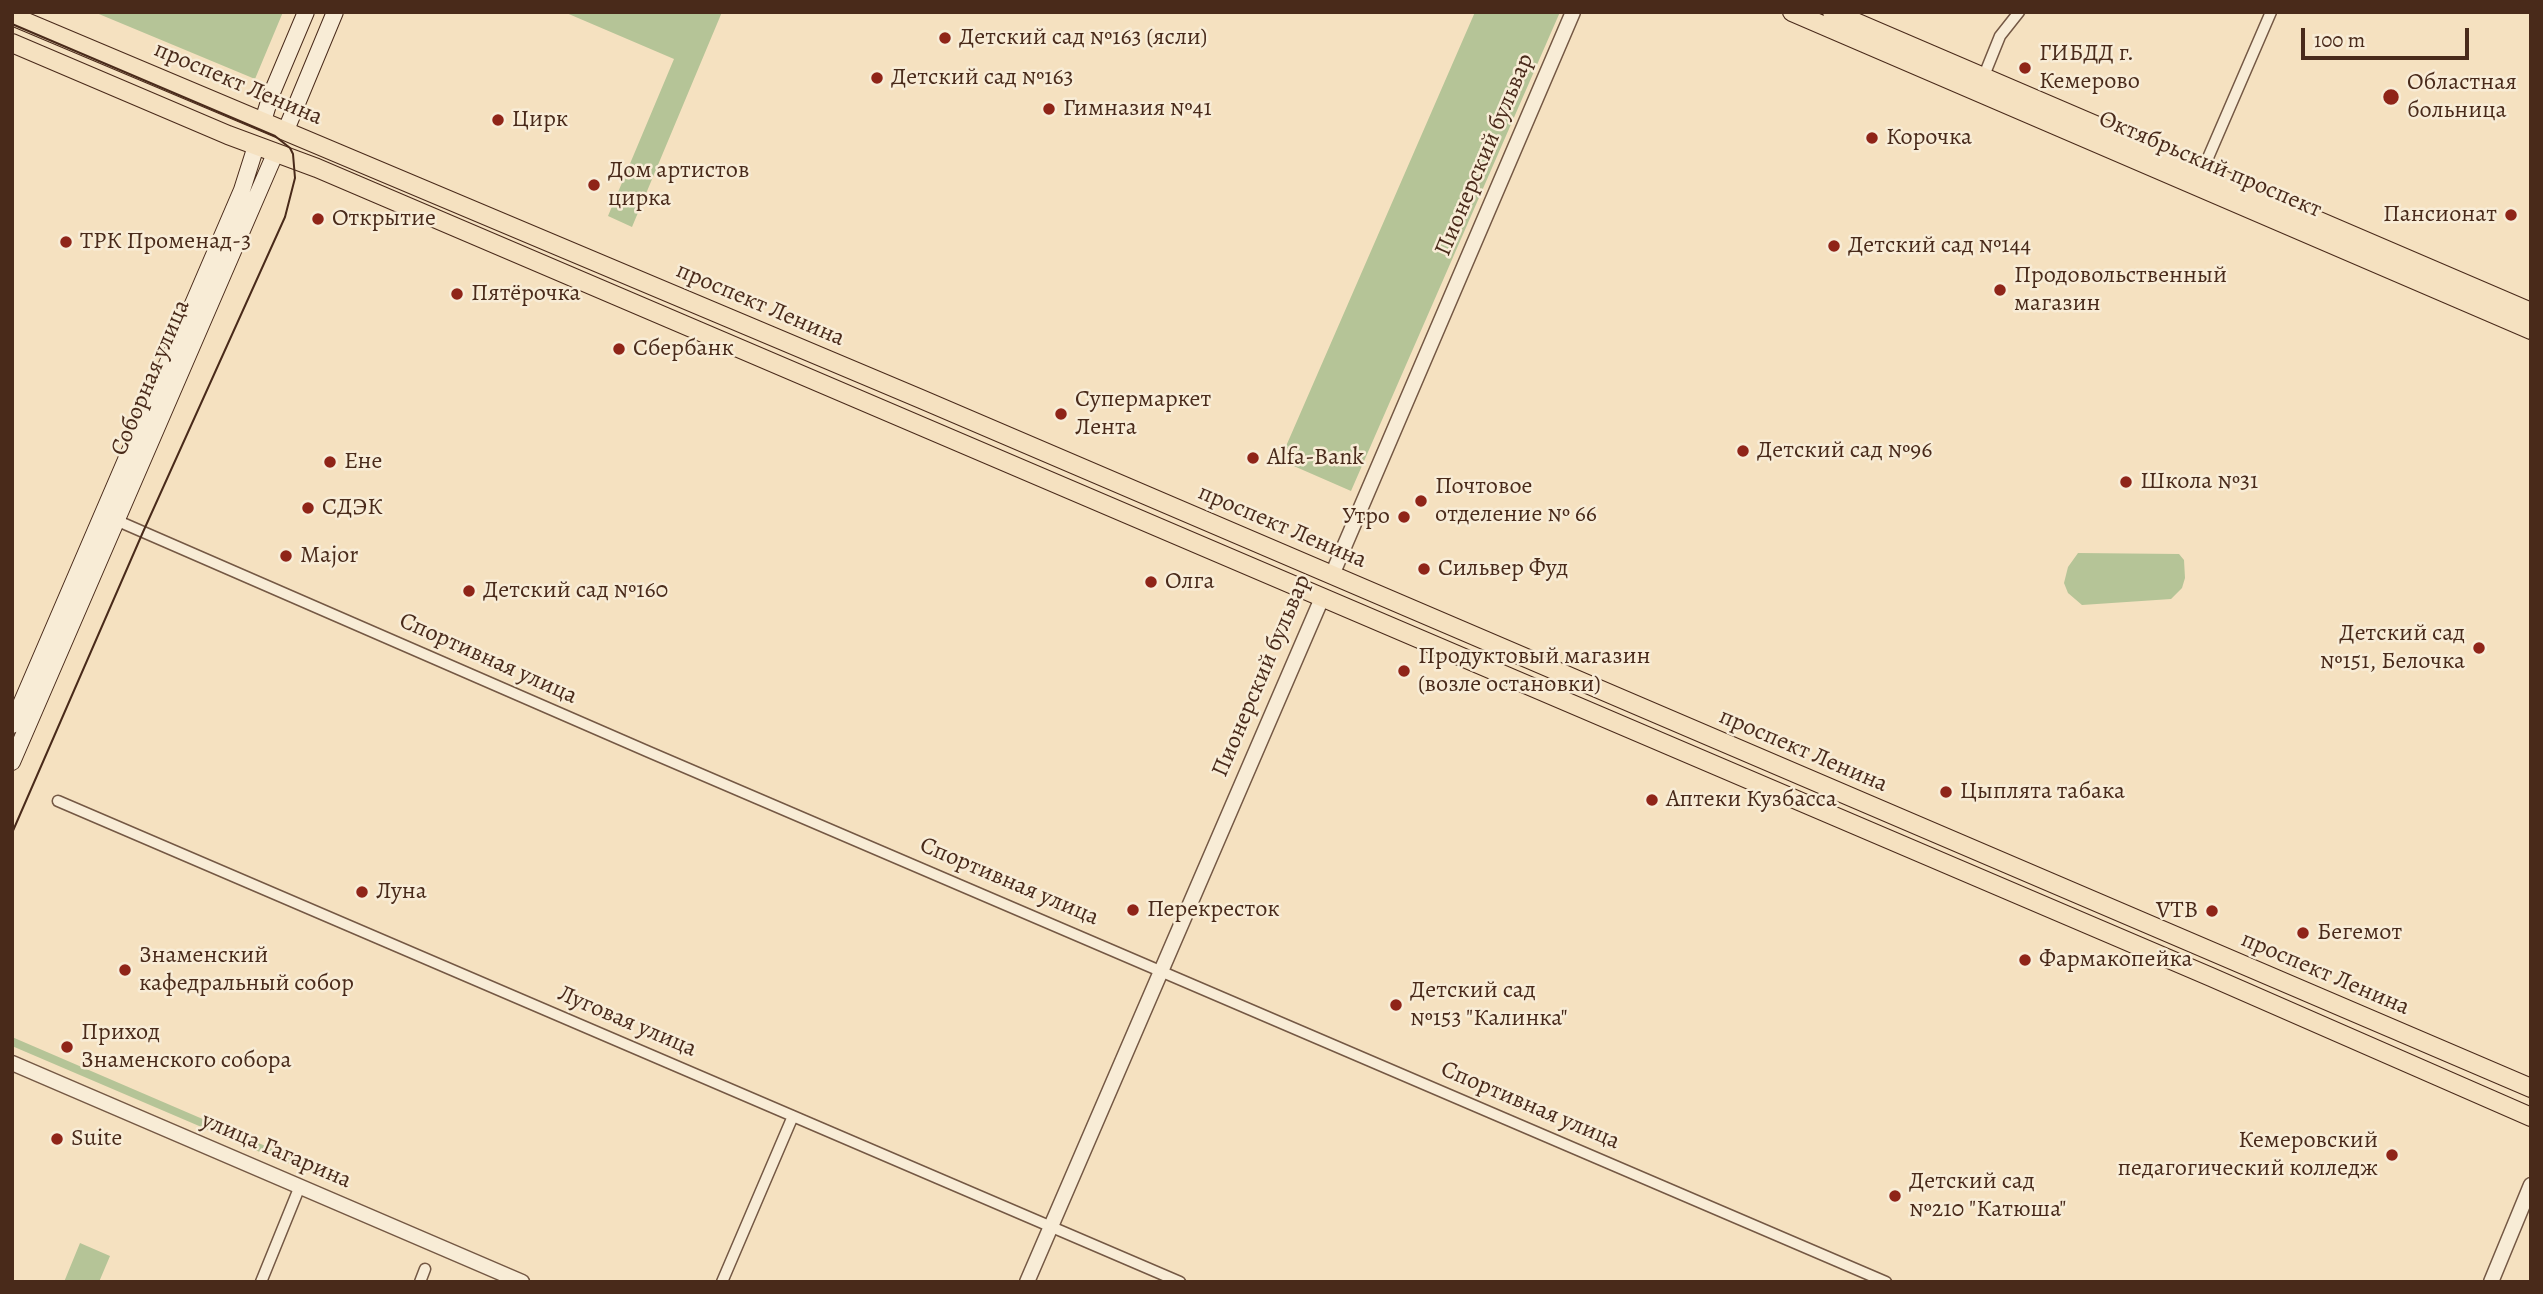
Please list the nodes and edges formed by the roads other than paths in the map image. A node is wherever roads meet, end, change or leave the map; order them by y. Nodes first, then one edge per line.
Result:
1 (306, 12) edge
2 (335, 12) edge
3 (1573, 12) edge
4 (1792, 12) edge
5 (1832, 12) edge
6 (2019, 12) edge
7 (2271, 12) edge
8 (12, 16) edge
9 (12, 43) edge
10 (1983, 78) junction
11 (263, 121) junction
12 (286, 130) junction
13 (256, 146) junction
14 (275, 154) junction
15 (2199, 179) junction
16 (2531, 312) edge
17 (2531, 330) edge
18 (110, 517) junction
19 (1332, 575) junction
20 (1322, 598) junction
21 (12, 725) edge
22 (12, 762) edge
23 (58, 801) dead end
24 (1954, 841) junction
25 (1948, 865) junction
26 (1162, 970) junction
27 (12, 1063) edge
28 (2531, 1088) edge
29 (793, 1116) junction
30 (2531, 1117) edge
31 (2531, 1185) edge
32 (300, 1186) junction
33 (1052, 1227) junction
34 (425, 1269) dead end
35 (261, 1282) edge
36 (420, 1282) edge
37 (522, 1282) edge
38 (722, 1282) edge
39 (1027, 1282) edge
40 (1180, 1282) edge
41 (1886, 1282) edge
42 (2491, 1282) edge

1 - 11 main road, Соборная улица
2 - 12 main road, Соборная улица
3 - 19 street, Пионерский бульвар
4 - 15 main road, Октябрьский проспект
5 - 10 main road, Октябрьский проспект
6 - 10 street
7 - 15 street
8 - 11 main road, проспект Ленина
9 - 13 main road, проспект Ленина
10 - 15 main road, Октябрьский проспект
11 - 12 main road, проспект Ленина
11 - 13 main road, Соборная улица
12 - 14 main road, Соборная улица
12 - 19 main road, проспект Ленина
13 - 14 main road, проспект Ленина
13 - 18 main road, Соборная улица
14 - 18 main road, Соборная улица
14 - 20 main road, проспект Ленина
15 - 16 main road, Октябрьский проспект
15 - 17 main road, Октябрьский проспект
18 - 21 main road, Соборная улица
18 - 22 main road, Соборная улица
18 - 26 street, Спортивная улица
19 - 20 main road, Пионерский бульвар
19 - 24 main road, проспект Ленина
20 - 25 main road, проспект Ленина
20 - 26 street, Пионерский бульвар
23 - 29 street, Луговая улица
24 - 25 main road
24 - 28 main road, проспект Ленина
25 - 30 main road, проспект Ленина
26 - 33 street, Пионерский бульвар
26 - 41 street, Спортивная улица
27 - 32 street, улица Гагарина
29 - 33 street, Луговая улица
29 - 38 street
31 - 42 street
32 - 35 street
32 - 37 street, улица Гагарина
33 - 39 street, Пионерский бульвар
33 - 40 street, Луговая улица
34 - 36 street

